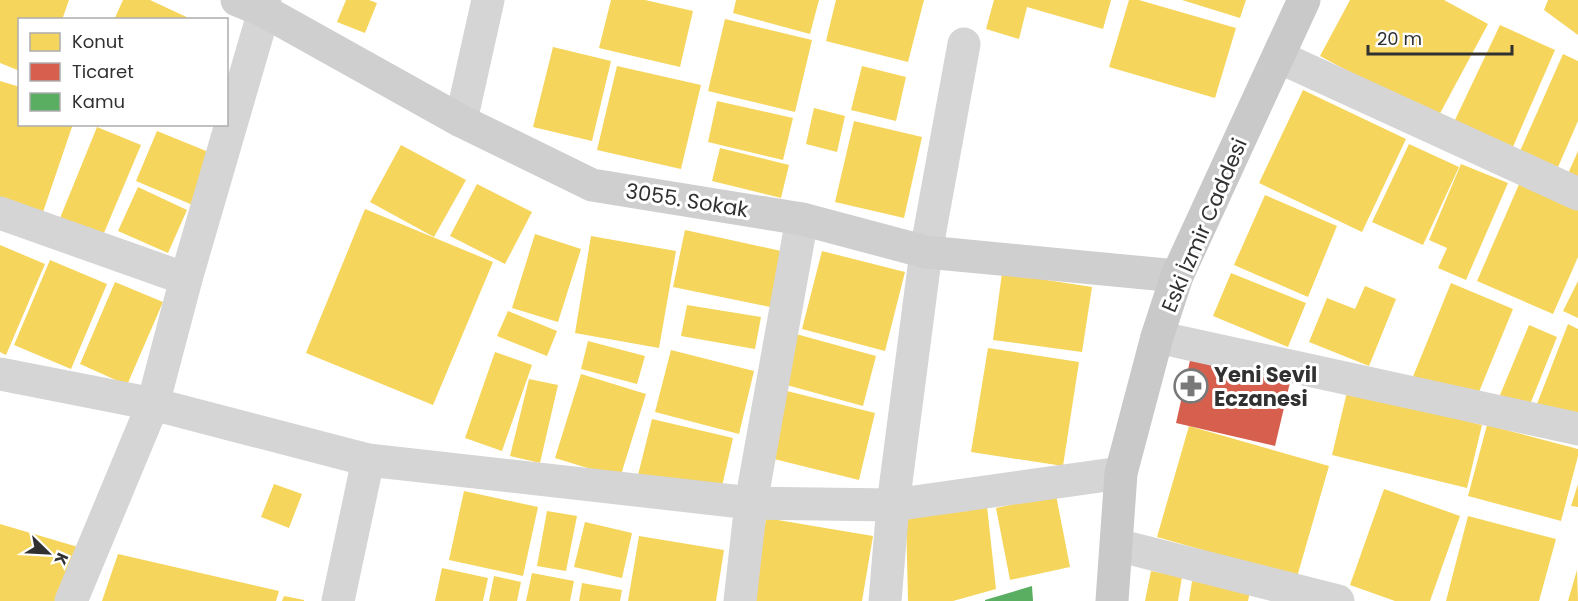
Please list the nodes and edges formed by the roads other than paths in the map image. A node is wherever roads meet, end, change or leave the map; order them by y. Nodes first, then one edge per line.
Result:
1 (488, 0) edge
2 (1304, 0) edge
3 (256, 4) edge
4 (964, 44) dead end
5 (1279, 57) junction
6 (228, 114) edge
7 (461, 121) junction
8 (225, 126) edge
9 (1578, 194) edge
10 (0, 213) edge
11 (802, 219) junction
12 (926, 252) junction
13 (1177, 276) junction
14 (186, 279) junction
15 (1157, 337) junction
16 (0, 375) edge
17 (153, 404) junction
18 (1578, 429) edge
19 (368, 460) junction
20 (1121, 473) junction
21 (751, 503) junction
22 (893, 505) junction
23 (1117, 545) junction
24 (71, 601) edge
25 (338, 601) edge
26 (740, 601) edge
27 (885, 601) edge
28 (1113, 601) edge
29 (1338, 601) edge

1 - 7 street
2 - 5 main road, Eski İzmir Caddesi
3 - 6 street
3 - 7 main road, 3055. Sokak
4 - 12 street
5 - 9 street
5 - 13 main road, Eski İzmir Caddesi
7 - 11 main road, 3055. Sokak
8 - 14 street
10 - 14 street
11 - 12 main road, 3055. Sokak
11 - 21 street
12 - 13 main road, 3055. Sokak
12 - 22 street
13 - 15 main road, Eski İzmir Caddesi
14 - 17 street
15 - 18 street
15 - 20 main road, Eski İzmir Caddesi
16 - 17 street
17 - 19 street
17 - 24 street
19 - 21 street
19 - 25 street
20 - 22 street
20 - 23 main road, Eski İzmir Caddesi
21 - 22 street
21 - 26 street
22 - 27 street
23 - 28 main road, Eski İzmir Caddesi
23 - 29 street

